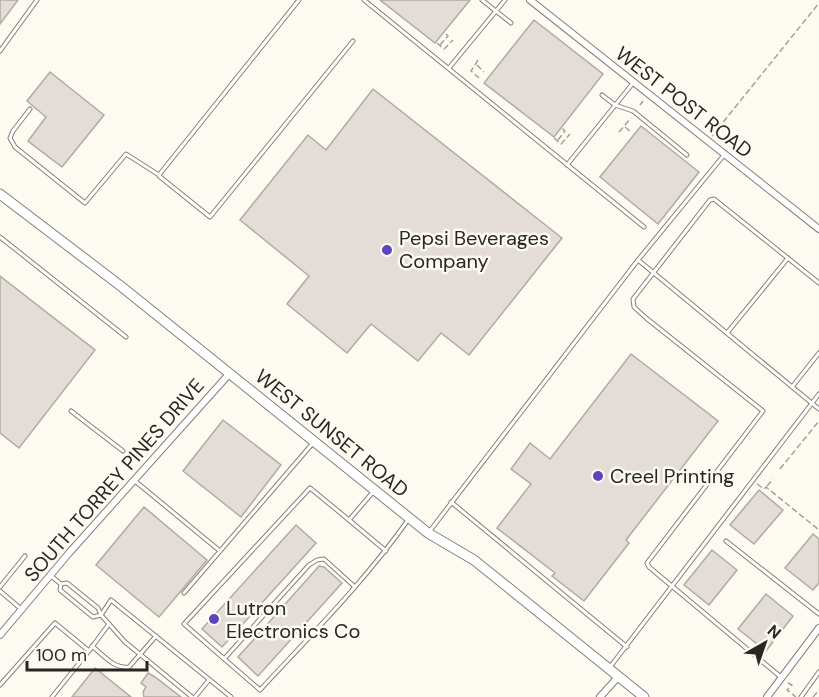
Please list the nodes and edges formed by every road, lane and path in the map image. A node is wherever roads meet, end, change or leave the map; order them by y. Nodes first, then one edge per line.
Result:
1 (37, 0) edge
2 (298, 0) edge
3 (364, 0) edge
4 (483, 0) edge
5 (505, 0) edge
6 (530, 0) edge
7 (819, 3) edge
8 (496, 11) junction
9 (511, 23) dead end
10 (445, 33) dead end
11 (453, 40) dead end
12 (352, 41) dead end
13 (437, 43) dead end
14 (440, 46) junction
15 (0, 51) edge
16 (478, 60) dead end
17 (476, 65) junction
18 (449, 69) junction
19 (484, 72) dead end
20 (479, 78) dead end
21 (633, 83) junction
22 (602, 95) dead end
23 (643, 101) dead end
24 (615, 105) junction
25 (640, 105) dead end
26 (30, 110) dead end
27 (631, 118) dead end
28 (624, 126) junction
29 (562, 128) dead end
30 (620, 132) dead end
31 (631, 132) dead end
32 (570, 134) dead end
33 (554, 138) dead end
34 (557, 141) junction
35 (708, 141) junction
36 (687, 154) dead end
37 (724, 155) junction
38 (567, 165) junction
39 (159, 175) junction
40 (0, 194) edge
41 (644, 227) dead end
42 (819, 229) edge
43 (0, 237) edge
44 (788, 258) junction
45 (638, 260) junction
46 (653, 272) junction
47 (819, 283) edge
48 (727, 333) junction
49 (126, 337) dead end
50 (819, 353) edge
51 (230, 373) junction
52 (792, 387) junction
53 (819, 394) edge
54 (812, 403) junction
55 (819, 409) edge
56 (71, 411) dead end
57 (819, 421) edge
58 (315, 442) junction
59 (123, 451) dead end
60 (780, 469) dead end
61 (773, 479) dead end
62 (134, 480) junction
63 (756, 483) dead end
64 (766, 487) junction
65 (375, 490) junction
66 (451, 502) junction
67 (409, 519) junction
68 (349, 520) junction
69 (819, 530) edge
70 (428, 533) junction
71 (726, 541) dead end
72 (220, 551) junction
73 (386, 551) junction
74 (25, 556) dead end
75 (51, 576) junction
76 (61, 584) junction
77 (355, 587) junction
78 (672, 587) junction
79 (0, 589) edge
80 (184, 593) dead end
81 (23, 610) junction
82 (819, 614) edge
83 (101, 615) junction
84 (109, 624) junction
85 (819, 627) edge
86 (0, 634) edge
87 (156, 636) junction
88 (92, 646) junction
89 (627, 647) junction
90 (89, 651) junction
91 (140, 655) junction
92 (224, 658) junction
93 (609, 669) junction
94 (819, 672) edge
95 (618, 677) junction
96 (782, 678) junction
97 (210, 680) junction
98 (788, 682) dead end
99 (0, 685) edge
100 (819, 690) edge
101 (52, 697) edge
102 (194, 697) edge
103 (231, 697) edge
104 (600, 697) edge
105 (644, 697) edge
106 (767, 697) edge
107 (796, 697) edge
108 (801, 697) edge
109 (813, 697) edge

1 - 15 lane
2 - 39 lane
3 - 18 lane
4 - 8 lane
5 - 8 lane
6 - 21 street, WEST POST ROAD
7 - 35 path
8 - 9 lane
8 - 18 lane
10 - 14 path
11 - 14 path
12 - 39 lane
13 - 14 path
16 - 17 path
17 - 19 path
17 - 20 path
18 - 38 lane
21 - 24 lane
21 - 35 street, WEST POST ROAD
22 - 24 lane
23 - 25 path
24 - 36 lane
24 - 38 lane
26 - 39 lane
27 - 28 path
28 - 30 path
28 - 31 path
29 - 34 path
32 - 34 path
33 - 34 path
35 - 37 street, WEST POST ROAD
37 - 42 street, WEST POST ROAD
37 - 45 lane
38 - 41 lane
40 - 51 main road, WEST SUNSET ROAD
43 - 49 lane
44 - 46 lane
44 - 47 lane
44 - 48 lane
45 - 46 lane
45 - 66 lane
46 - 48 lane
46 - 78 lane
48 - 52 lane
50 - 52 lane
51 - 58 main road, WEST SUNSET ROAD
51 - 62 street, SOUTH TORREY PINES DRIVE
52 - 54 lane
53 - 54 lane
54 - 55 lane
54 - 78 lane
56 - 59 lane
57 - 60 path
58 - 65 main road, WEST SUNSET ROAD
58 - 72 lane
61 - 64 path
62 - 72 lane
62 - 75 street, SOUTH TORREY PINES DRIVE
63 - 64 path
64 - 69 path
65 - 67 main road, WEST SUNSET ROAD
65 - 68 lane
66 - 70 lane
66 - 89 lane
67 - 70 main road, WEST SUNSET ROAD
67 - 73 lane
68 - 73 lane
68 - 92 lane
70 - 93 main road, WEST SUNSET ROAD
71 - 82 lane
72 - 80 lane
73 - 77 lane
74 - 79 lane
75 - 76 lane
75 - 81 street, SOUTH TORREY PINES DRIVE
76 - 83 lane
76 - 83 lane
77 - 92 lane
77 - 92 lane
78 - 89 lane
78 - 96 lane
79 - 81 lane
81 - 86 street, SOUTH TORREY PINES DRIVE
83 - 84 lane
83 - 87 lane
84 - 88 lane
84 - 91 lane
85 - 96 street
87 - 91 lane
87 - 97 lane
88 - 90 lane
88 - 91 lane
89 - 93 lane
90 - 99 lane
90 - 101 lane
91 - 102 lane
93 - 95 main road, WEST SUNSET ROAD
94 - 108 lane
95 - 104 street
95 - 105 main road, WEST SUNSET ROAD
96 - 106 street
97 - 102 lane
97 - 103 lane
98 - 107 path
100 - 109 path

